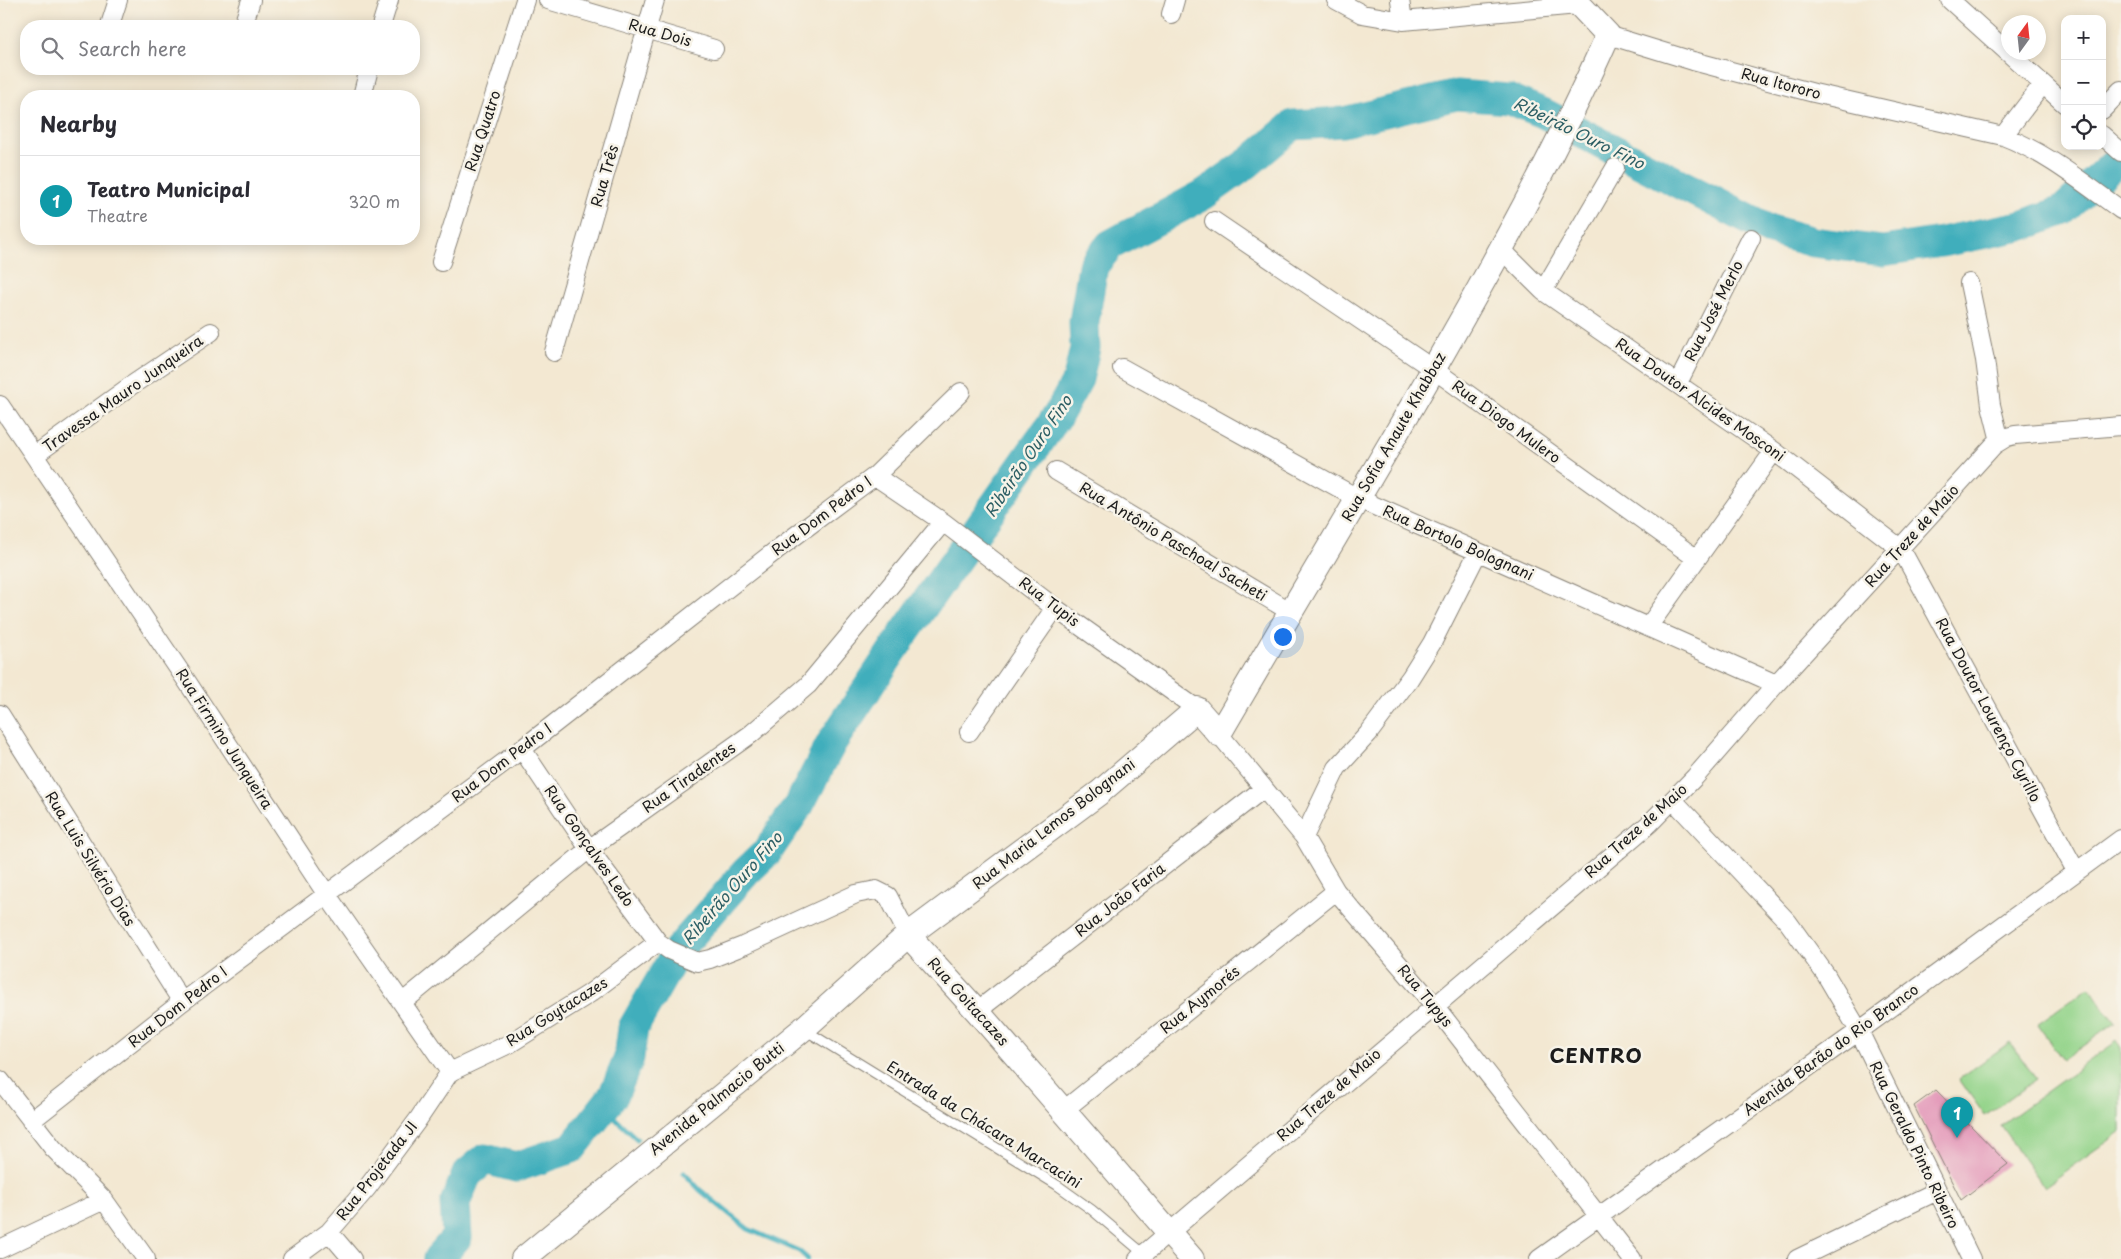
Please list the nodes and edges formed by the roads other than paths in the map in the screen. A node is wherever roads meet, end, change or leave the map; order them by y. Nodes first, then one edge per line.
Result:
1 (118, 0) edge
2 (251, 0) edge
3 (389, 0) edge
4 (525, 0) edge
5 (548, 0) edge
6 (655, 0) edge
7 (1336, 0) edge
8 (1400, 0) edge
9 (1950, 0) edge
10 (1576, 2) edge
11 (112, 20) edge
12 (245, 20) edge
13 (383, 20) edge
14 (1403, 22) junction
15 (647, 29) junction
16 (1608, 35) junction
17 (714, 49) dead end
18 (368, 75) edge
19 (2042, 85) junction
20 (364, 90) edge
21 (2121, 90) edge
22 (2061, 101) edge
23 (2106, 106) edge
24 (2003, 136) junction
25 (1614, 168) dead end
26 (2121, 210) edge
27 (1214, 221) dead end
28 (1751, 238) dead end
29 (1502, 250) junction
30 (441, 262) dead end
31 (1970, 283) dead end
32 (1543, 292) junction
33 (211, 332) dead end
34 (554, 352) dead end
35 (1122, 368) dead end
36 (1433, 369) junction
37 (1678, 383) junction
38 (961, 392) dead end
39 (0, 405) edge
40 (2121, 426) edge
41 (2000, 441) junction
42 (1774, 451) junction
43 (35, 455) junction
44 (1056, 471) dead end
45 (875, 476) junction
46 (1359, 499) junction
47 (949, 527) junction
48 (1901, 549) junction
49 (1478, 552) junction
50 (1697, 559) junction
51 (1055, 608) junction
52 (1291, 612) junction
53 (1648, 627) junction
54 (1776, 684) junction
55 (1197, 709) junction
56 (0, 714) edge
57 (969, 732) dead end
58 (1219, 734) junction
59 (522, 749) junction
60 (1263, 789) junction
61 (1673, 800) junction
62 (1304, 836) junction
63 (2121, 839) edge
64 (589, 849) junction
65 (2076, 871) junction
66 (1336, 891) junction
67 (327, 894) junction
68 (908, 935) junction
69 (664, 946) junction
70 (182, 1002) junction
71 (403, 1002) junction
72 (1434, 1005) junction
73 (977, 1011) junction
74 (803, 1029) junction
75 (1859, 1031) junction
76 (450, 1072) junction
77 (0, 1080) edge
78 (1064, 1110) junction
79 (30, 1121) junction
80 (1936, 1191) junction
81 (104, 1200) junction
82 (1600, 1217) junction
83 (329, 1232) junction
84 (1170, 1232) junction
85 (0, 1249) edge
86 (1141, 1256) edge
87 (146, 1259) edge
88 (292, 1259) edge
89 (352, 1259) edge
90 (523, 1259) edge
91 (1192, 1259) edge
92 (1539, 1259) edge
93 (1632, 1259) edge
94 (1797, 1259) edge
95 (1970, 1259) edge

1 - 11 street
2 - 12 street
3 - 13 street
4 - 30 street, Rua Quatro
5 - 15 street, Rua Dois
6 - 15 street, Rua Três
7 - 14 street
8 - 14 street
9 - 19 street
10 - 14 street
10 - 16 street, Rua Itororo
15 - 17 street, Rua Dois
15 - 34 street, Rua Três
16 - 24 street, Rua Itororo
16 - 29 street, Rua Sofia Anaute Khabbaz
18 - 20 street
19 - 22 street
19 - 24 street
21 - 23 street
24 - 26 street, Rua Itororo
25 - 32 street
27 - 36 street, Rua Diogo Mulero
28 - 37 street, Rua José Merlo
29 - 32 street, Rua Doutor Alcides Mosconi
29 - 36 street, Rua Sofia Anaute Khabbaz
31 - 41 street
32 - 37 street, Rua Doutor Alcides Mosconi
33 - 43 street, Travessa Mauro Junqueira
35 - 46 street, Rua Bortolo Bolognani
36 - 46 street, Rua Sofia Anaute Khabbaz
36 - 50 street, Rua Diogo Mulero
37 - 42 street, Rua Doutor Alcides Mosconi
38 - 45 street, Rua Dom Pedro I
39 - 43 street, Rua Firmino Junqueira
40 - 41 street, Rua Treze de Maio
41 - 48 street, Rua Treze de Maio
42 - 48 street, Rua Doutor Alcides Mosconi
42 - 50 street
43 - 67 street, Rua Firmino Junqueira
44 - 52 street, Rua Antônio Paschoal Sacheti
45 - 47 street, Rua Tupis
45 - 59 street, Rua Dom Pedro I
46 - 49 street, Rua Bortolo Bolognani
46 - 52 street, Rua Sofia Anaute Khabbaz
47 - 51 street, Rua Tupis
47 - 64 street, Rua Tiradentes
48 - 54 street, Rua Treze de Maio
48 - 65 street, Rua Doutor Lourenço Cyrillo
49 - 53 street, Rua Bortolo Bolognani
49 - 62 street
50 - 53 street
51 - 55 street, Rua Tupis
51 - 57 street
52 - 58 street, Rua Sofia Anaute Khabbaz
53 - 54 street, Rua Bortolo Bolognani
54 - 61 street, Rua Treze de Maio
55 - 58 street, Rua Tupis
55 - 68 street, Rua Maria Lemos Bolognani
56 - 70 street, Rua Luis Silvério Dias
58 - 60 street, Rua Tupys
59 - 64 street, Rua Gonçalves Ledo
59 - 67 street, Rua Dom Pedro I
60 - 62 street, Rua Tupys
60 - 73 street, Rua João Faria
61 - 72 street, Rua Treze de Maio
61 - 75 street, Rua Geraldo Pinto Ribeiro
62 - 66 street, Rua Tupys
63 - 65 street, Avenida Barão do Rio Branco
64 - 69 street, Rua Gonçalves Ledo
64 - 71 street, Rua Tiradentes
65 - 75 street, Avenida Barão do Rio Branco
66 - 72 street, Rua Tupys
66 - 78 street, Rua Aymorés
67 - 70 street, Rua Dom Pedro I
67 - 71 street, Rua Firmino Junqueira
68 - 69 street, Rua Goitacazes
68 - 73 street, Rua Goitacazes
68 - 74 street, Avenida Palmacio Butti
69 - 76 street, Rua Goytacazes
70 - 79 street, Rua Dom Pedro I
71 - 76 street, Rua Firmino Junqueira
72 - 82 street, Rua Tupys
72 - 84 street, Rua Treze de Maio
73 - 78 street, Rua Goitacazes
74 - 86 lane, Entrada da Chácara Marcacini
74 - 90 street, Avenida Palmacio Butti
75 - 80 street, Rua Geraldo Pinto Ribeiro
75 - 82 street, Avenida Barão do Rio Branco
76 - 83 street, Rua Projetada JI
77 - 79 street
78 - 84 street, Rua Goitacazes
79 - 81 street
80 - 94 street
80 - 95 street, Rua Geraldo Pinto Ribeiro
81 - 85 street
81 - 87 street
82 - 92 street, Avenida Barão do Rio Branco
82 - 93 street, Rua Tupys
83 - 88 street, Rua Projetada JI
83 - 89 street
84 - 86 street, Rua Treze de Maio
84 - 91 street, Rua Goitacazes

